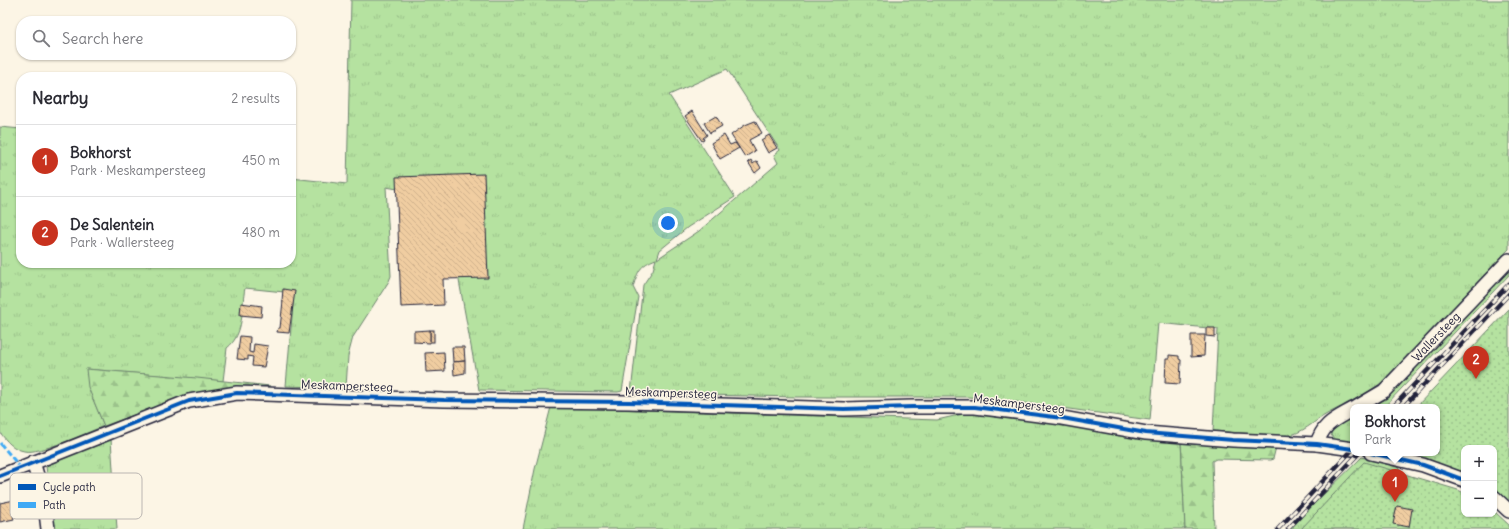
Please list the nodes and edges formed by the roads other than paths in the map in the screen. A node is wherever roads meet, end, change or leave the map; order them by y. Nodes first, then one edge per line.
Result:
1 (1509, 260) edge
2 (1362, 404) edge
3 (1350, 411) edge
4 (1317, 444) junction
5 (1350, 449) edge
6 (1384, 456) edge
7 (33, 462) junction
8 (37, 473) edge
9 (0, 476) edge
10 (1461, 479) edge
11 (1497, 500) edge
12 (1509, 511) edge
13 (47, 519) edge
14 (48, 529) edge

1 - 2 street, Wallersteeg
3 - 4 street
4 - 5 street, Meskampersteeg
4 - 7 street, Meskampersteeg
6 - 10 street
7 - 8 street
7 - 9 street, Meskampersteeg
11 - 12 street
13 - 14 street

